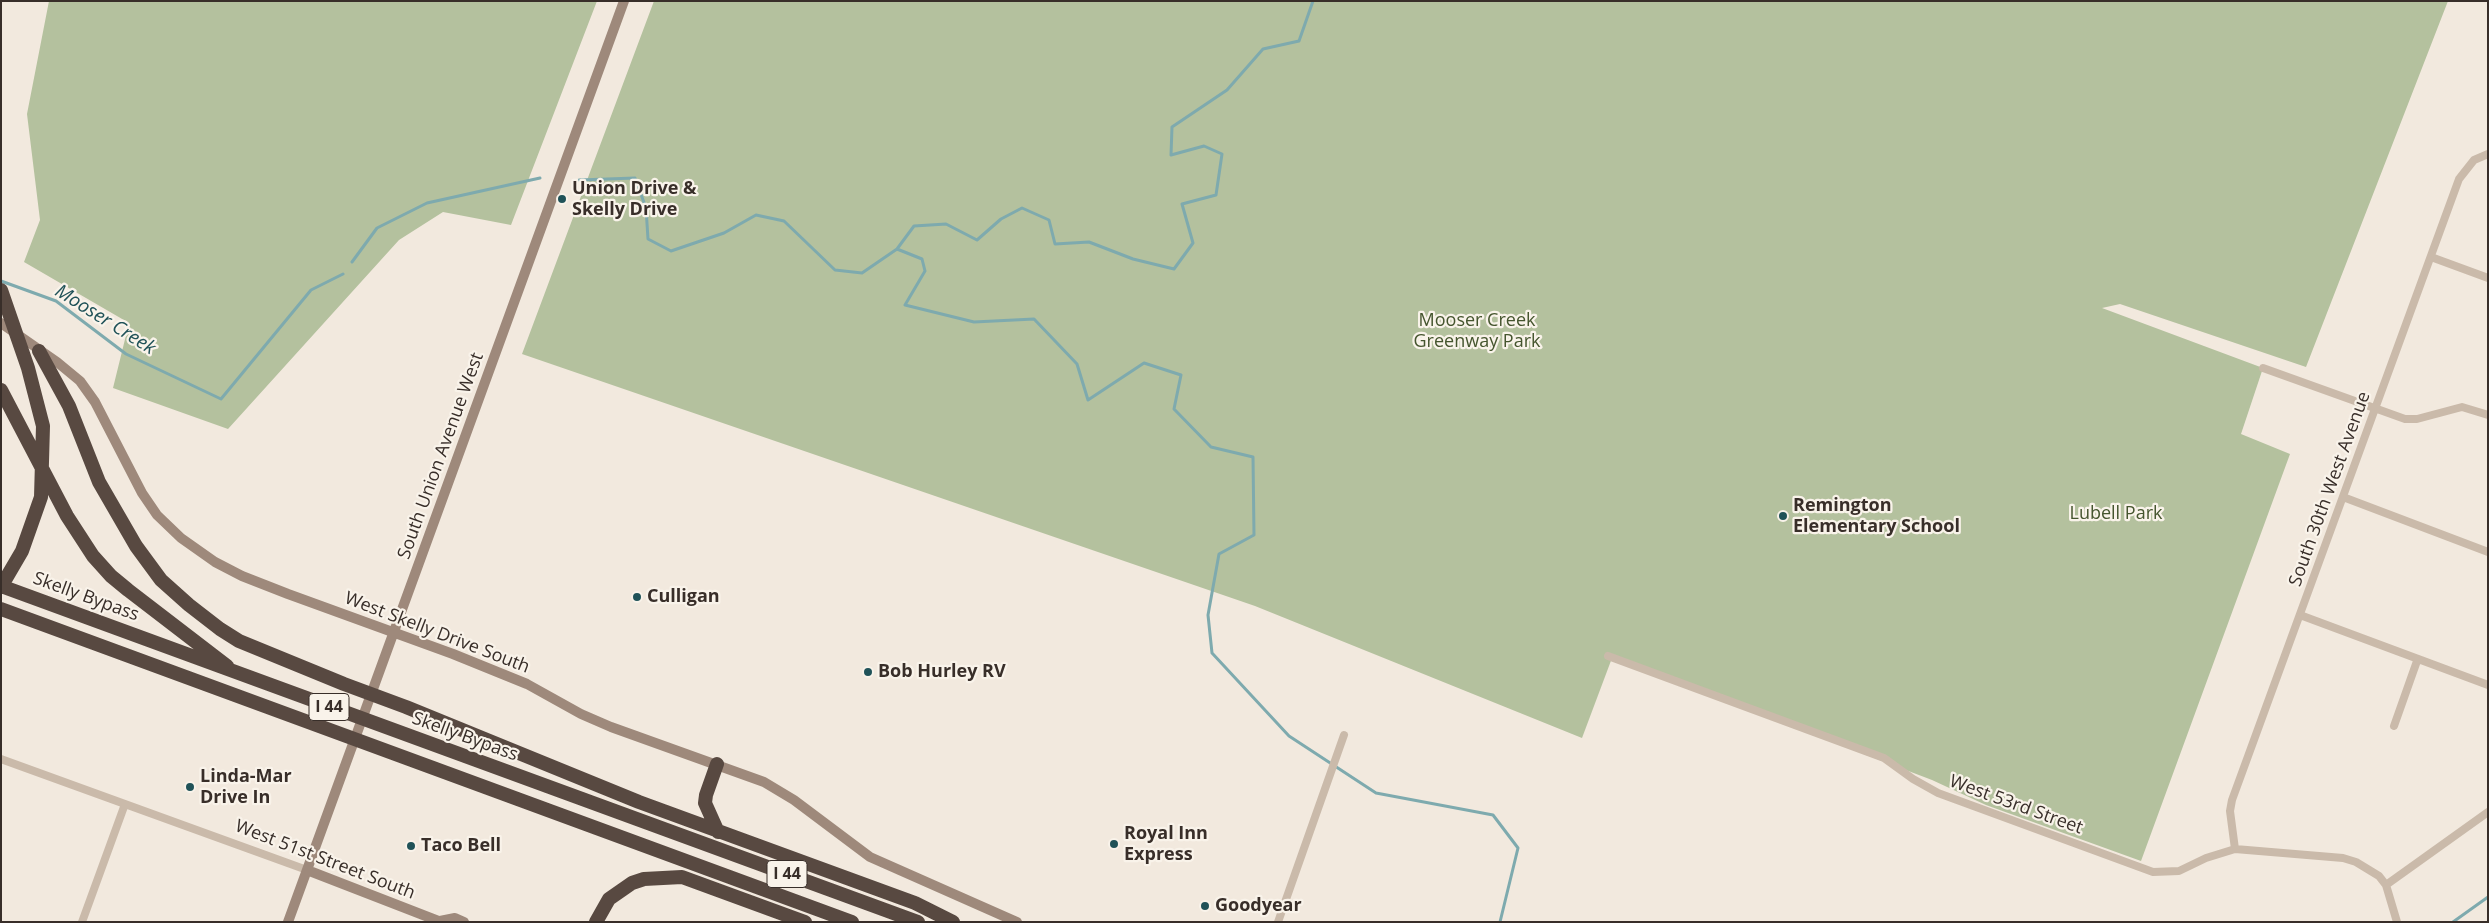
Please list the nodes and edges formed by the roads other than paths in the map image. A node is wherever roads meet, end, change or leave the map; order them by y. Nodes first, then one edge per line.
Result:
1 (624, 1) edge
2 (2488, 154) edge
3 (2431, 257) junction
4 (2488, 278) edge
5 (1, 290) edge
6 (1, 323) edge
7 (39, 351) junction
8 (2263, 368) dead end
9 (1, 390) edge
10 (2375, 410) junction
11 (2488, 415) edge
12 (2343, 497) junction
13 (2488, 552) edge
14 (1, 586) edge
15 (1, 609) edge
16 (2300, 616) junction
17 (393, 634) junction
18 (1608, 656) dead end
19 (2417, 661) junction
20 (238, 674) junction
21 (2488, 685) edge
22 (2394, 726) dead end
23 (1344, 735) dead end
24 (1, 758) edge
25 (717, 764) junction
26 (125, 804) junction
27 (2488, 812) edge
28 (718, 832) junction
29 (2235, 849) junction
30 (307, 870) junction
31 (2386, 885) junction
32 (82, 922) edge
33 (288, 922) edge
34 (440, 922) edge
35 (464, 922) edge
36 (596, 922) edge
37 (805, 922) edge
38 (852, 922) edge
39 (918, 922) edge
40 (953, 922) edge
41 (1016, 922) edge
42 (1278, 922) edge
43 (2397, 922) edge

1 - 17 street, South Union Avenue West
2 - 3 street, South 30th West Avenue
3 - 4 street
3 - 10 street, South 30th West Avenue
5 - 14 highway
6 - 7 street, West Skelly Drive South
7 - 17 street, West Skelly Drive South
7 - 28 highway
8 - 10 street
9 - 20 highway
10 - 11 street
10 - 12 street, South 30th West Avenue
12 - 13 street
12 - 16 street, South 30th West Avenue
14 - 20 highway, Skelly Bypass / I 44
15 - 38 highway, I 44
16 - 19 street
16 - 29 street, South 30th West Avenue
17 - 25 street, West Skelly Drive South
17 - 30 street, South Union Avenue West
18 - 29 street, West 53rd Street
19 - 21 street
19 - 22 street
20 - 39 highway, Skelly Bypass / I 44
23 - 42 street
24 - 26 street, West 51st Street South
25 - 28 highway
25 - 41 street, West Skelly Drive South
26 - 30 street, West 51st Street South
26 - 32 street
27 - 31 street
28 - 40 highway
29 - 31 street, West 53rd Street
30 - 33 street, South Union Avenue West
30 - 34 street, West 51st Street South
31 - 43 street, West 53rd Street
34 - 35 street, West 51st Street South
36 - 37 highway

